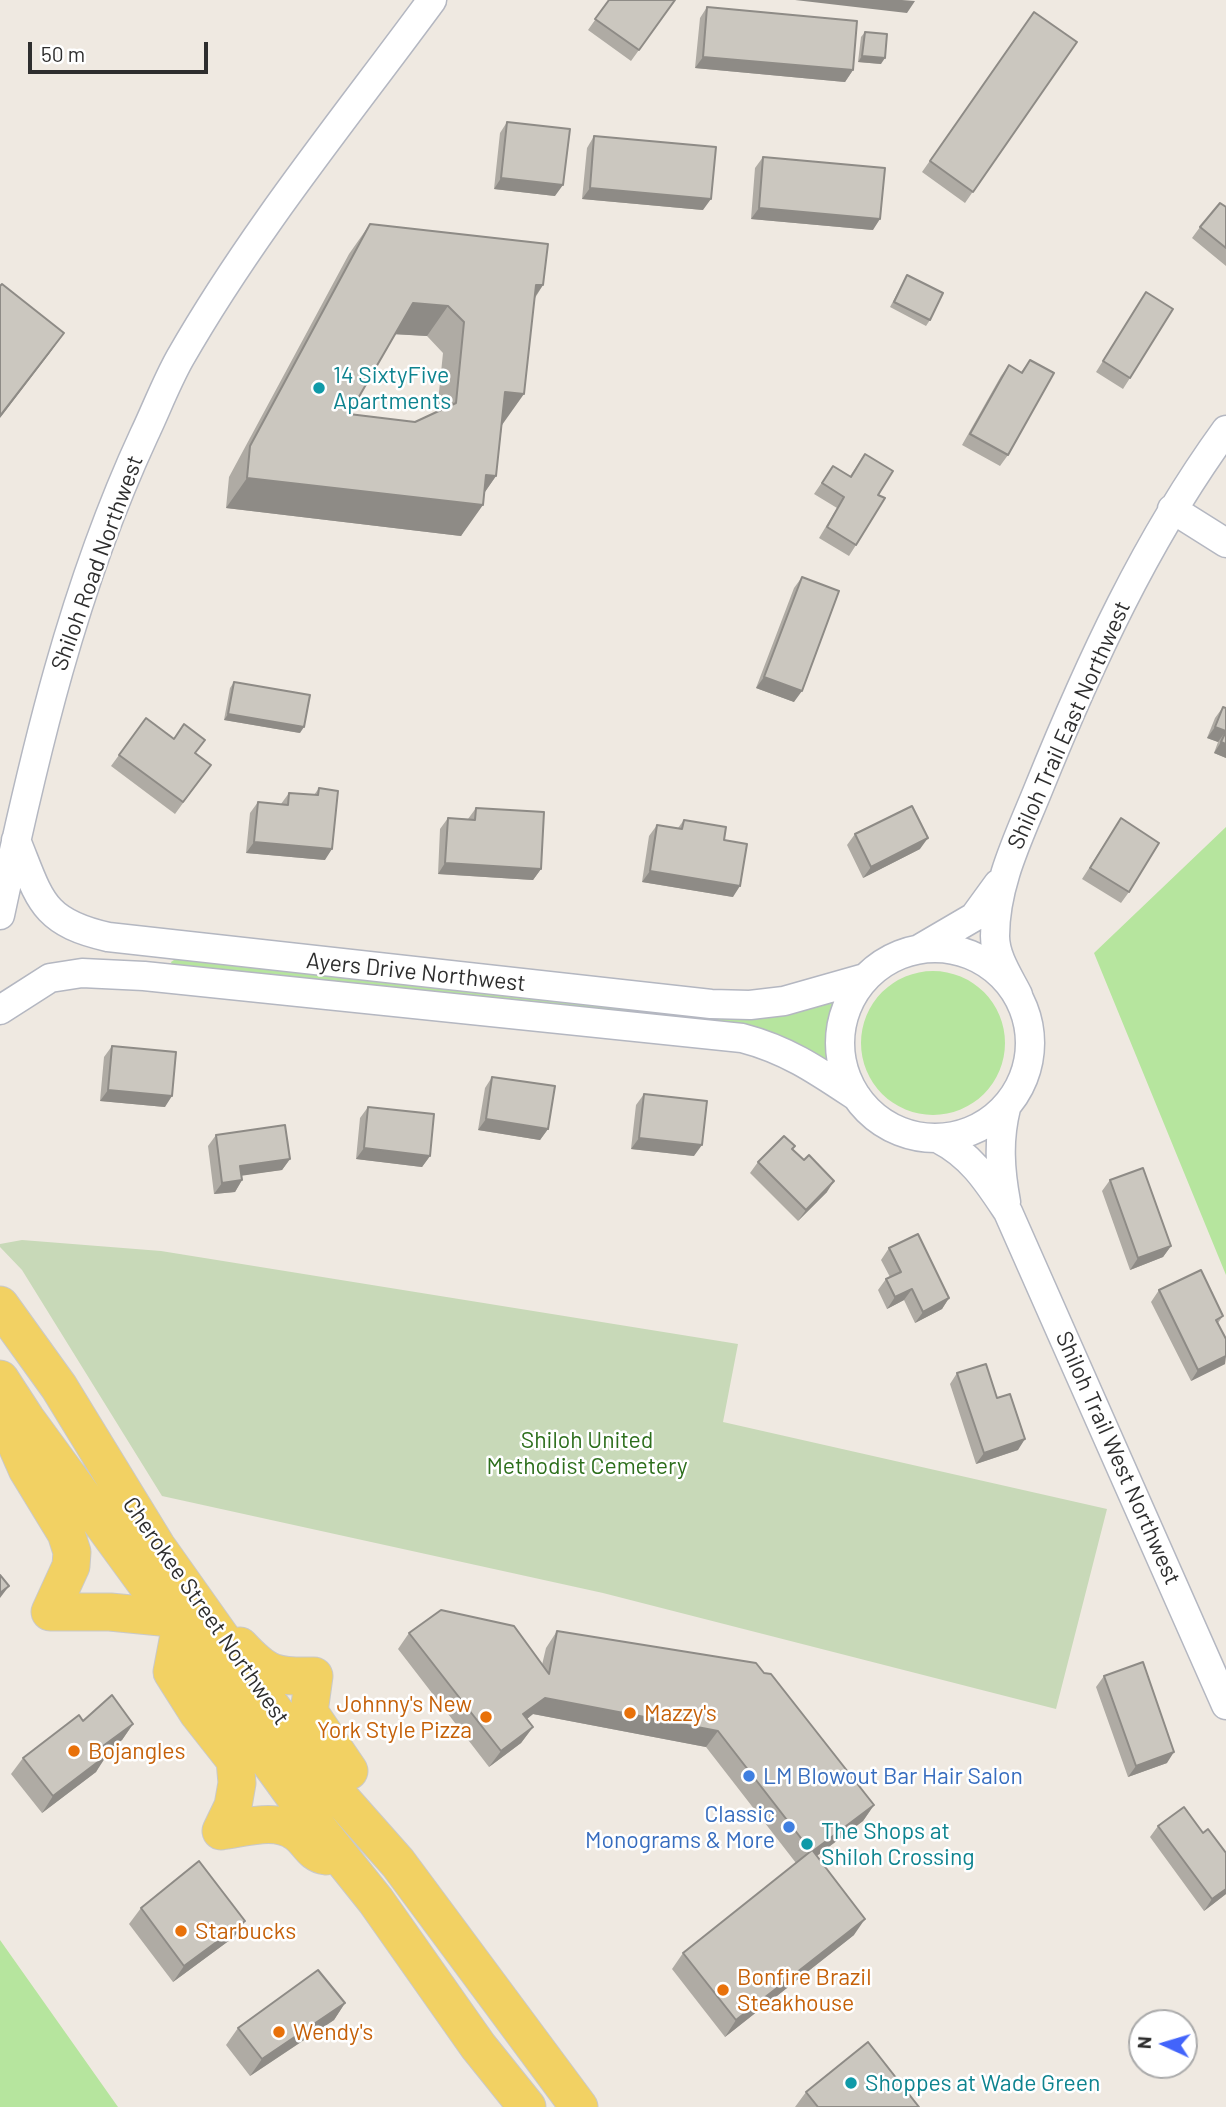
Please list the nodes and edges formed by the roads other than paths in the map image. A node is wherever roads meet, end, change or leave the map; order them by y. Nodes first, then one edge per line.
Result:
1 (432, 0) edge
2 (1226, 430) edge
3 (1172, 509) junction
4 (1226, 543) edge
5 (16, 840) junction
6 (1002, 878) junction
7 (0, 915) edge
8 (920, 948) junction
9 (865, 978) junction
10 (1018, 995) junction
11 (0, 1010) edge
12 (857, 1097) junction
13 (1006, 1108) junction
14 (939, 1139) junction
15 (1008, 1212) junction
16 (0, 1305) edge
17 (0, 1379) edge
18 (179, 1612) junction
19 (1226, 1704) edge
20 (345, 1860) junction
21 (398, 1863) junction
22 (527, 2107) edge
23 (579, 2107) edge

1 - 5 street, Shiloh Road Northwest
2 - 3 street, Shiloh Trail East Northwest
3 - 4 street
3 - 6 street, Shiloh Trail East Northwest
5 - 7 street, Shiloh Road Northwest
5 - 9 street, Ayers Drive Northwest
6 - 8 street, Shiloh Trail East Northwest
6 - 10 street, Shiloh Trail East Northwest
8 - 9 street
8 - 10 street
9 - 12 street
10 - 13 street
11 - 12 street, Ayers Drive Northwest
12 - 14 street
13 - 14 street
13 - 15 street, Shiloh Trail West Northwest
14 - 15 street, Shiloh Trail West Northwest
15 - 19 street, Shiloh Trail West Northwest
16 - 18 main road, Cherokee Street Northwest
17 - 18 main road, Cherokee Street Northwest
17 - 18 main road
18 - 20 main road, Cherokee Street Northwest
18 - 20 main road
18 - 21 main road, Cherokee Street Northwest
18 - 21 main road
20 - 22 main road, Cherokee Street Northwest
21 - 23 main road, Cherokee Street Northwest

